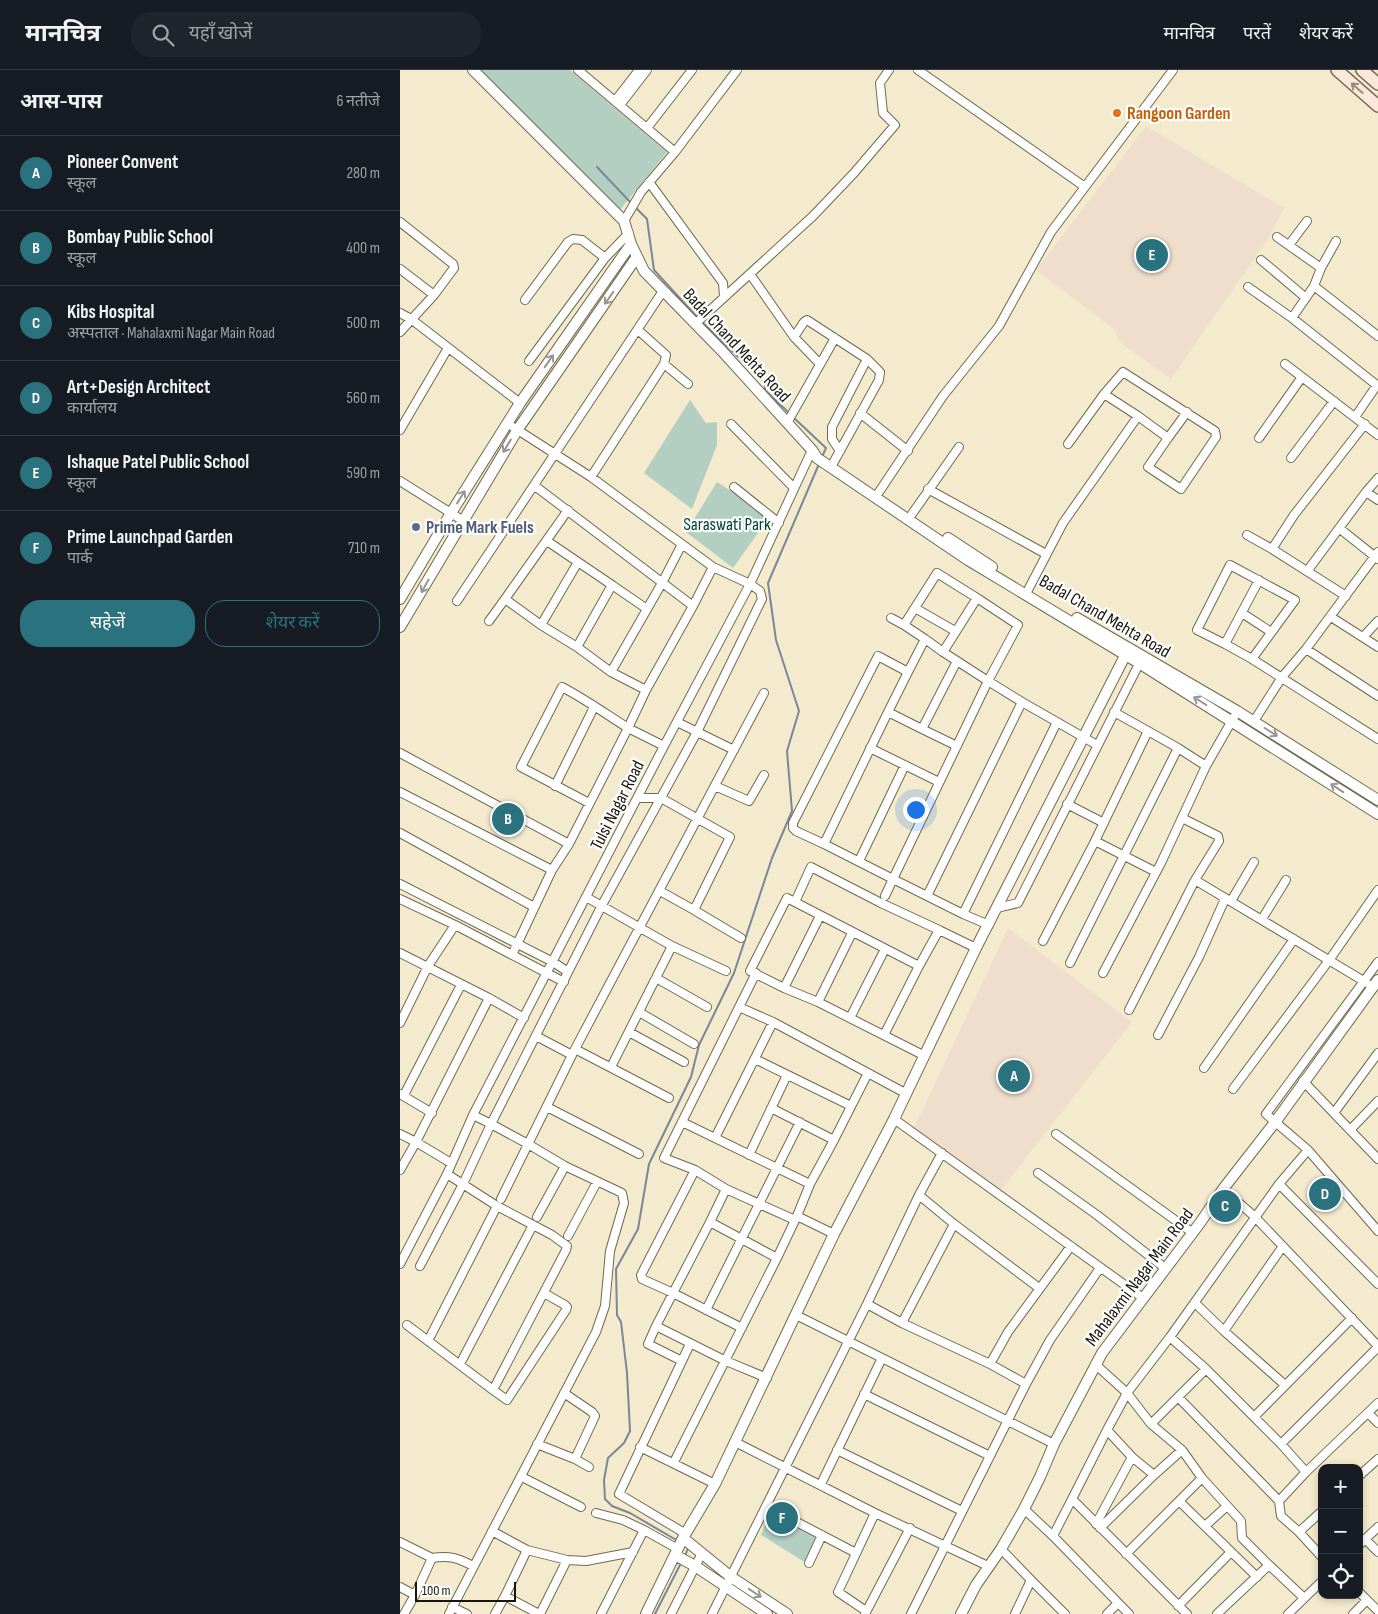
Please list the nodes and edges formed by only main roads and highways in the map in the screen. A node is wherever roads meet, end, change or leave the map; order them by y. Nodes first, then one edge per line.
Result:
1 (1337, 70) edge
2 (1362, 70) edge
3 (1378, 84) edge
4 (1378, 106) edge

4 -> 1 main road
2 - 3 main road

